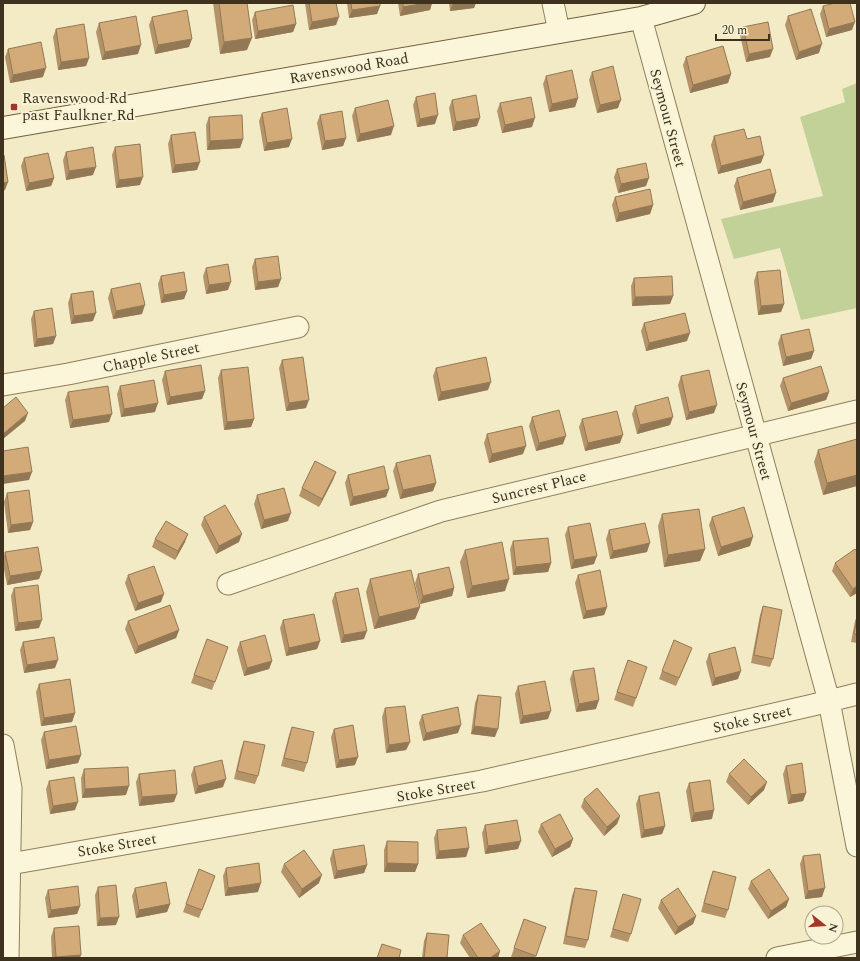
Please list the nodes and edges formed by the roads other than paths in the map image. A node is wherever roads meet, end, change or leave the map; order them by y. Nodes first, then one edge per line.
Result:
1 (553, 3) edge
2 (694, 3) edge
3 (641, 18) junction
4 (559, 32) junction
5 (3, 128) edge
6 (298, 327) dead end
7 (3, 385) edge
8 (857, 411) edge
9 (756, 435) junction
10 (228, 584) dead end
11 (857, 694) edge
12 (829, 701) junction
13 (3, 745) edge
14 (857, 846) edge
15 (10, 864) junction
16 (857, 942) edge
17 (8, 958) edge
18 (777, 958) edge

1 - 4 street
2 - 3 street, Ravenswood Road
3 - 4 street, Ravenswood Road
3 - 9 street, Seymour Street
4 - 5 street, Ravenswood Road
6 - 7 street, Chapple Street
8 - 9 street, Suncrest Place
9 - 10 street, Suncrest Place
9 - 12 street, Seymour Street
11 - 12 street, Stoke Street
12 - 14 street, Seymour Street
12 - 15 street, Stoke Street
13 - 15 street
15 - 17 street
16 - 18 street

